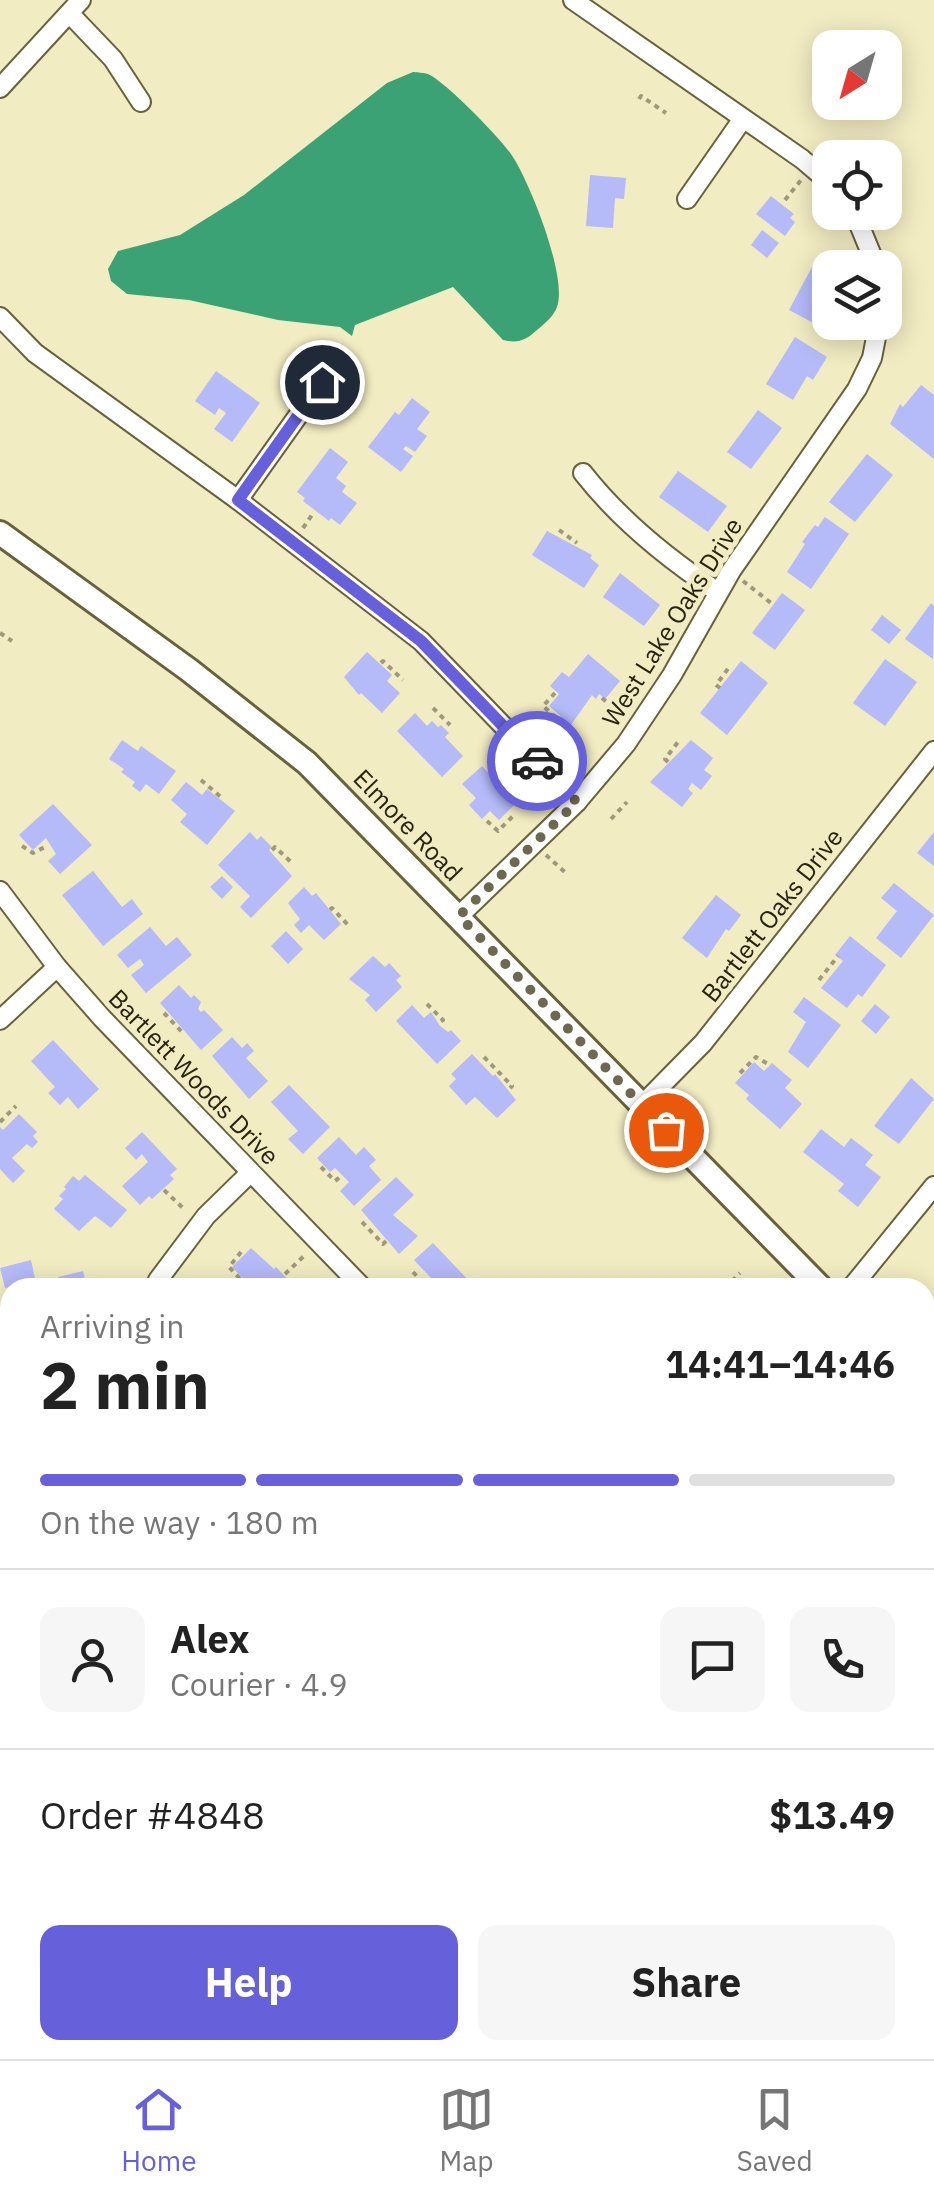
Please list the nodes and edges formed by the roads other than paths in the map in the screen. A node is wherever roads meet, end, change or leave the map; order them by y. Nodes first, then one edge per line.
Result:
1 (573, 0) edge
2 (76, 7) edge
3 (0, 88) edge
4 (142, 102) dead end
5 (742, 120) junction
6 (812, 169) edge
7 (687, 199) dead end
8 (0, 317) edge
9 (876, 340) edge
10 (322, 382) dead end
11 (582, 473) dead end
12 (238, 500) junction
13 (0, 533) edge
14 (718, 592) junction
15 (934, 750) edge
16 (577, 802) junction
17 (0, 891) edge
18 (459, 916) junction
19 (57, 967) junction
20 (0, 1020) edge
21 (642, 1104) junction
22 (251, 1172) junction
23 (934, 1186) edge
24 (160, 1278) edge
25 (353, 1278) edge
26 (811, 1278) edge
27 (858, 1278) edge

1 - 5 street
2 - 3 street
2 - 4 street
5 - 6 street
5 - 7 street
8 - 12 street
9 - 14 street, West Lake Oaks Drive
10 - 12 street
11 - 14 street
12 - 16 street
13 - 18 street, Elmore Road
14 - 16 street, West Lake Oaks Drive
15 - 21 street, Bartlett Oaks Drive
16 - 18 street, West Lake Oaks Drive
17 - 19 street, Bartlett Woods Drive
18 - 21 street, Elmore Road
19 - 20 street
19 - 22 street, Bartlett Woods Drive
21 - 26 street, Elmore Road
22 - 24 street
22 - 25 street, Bartlett Woods Drive
23 - 27 street

